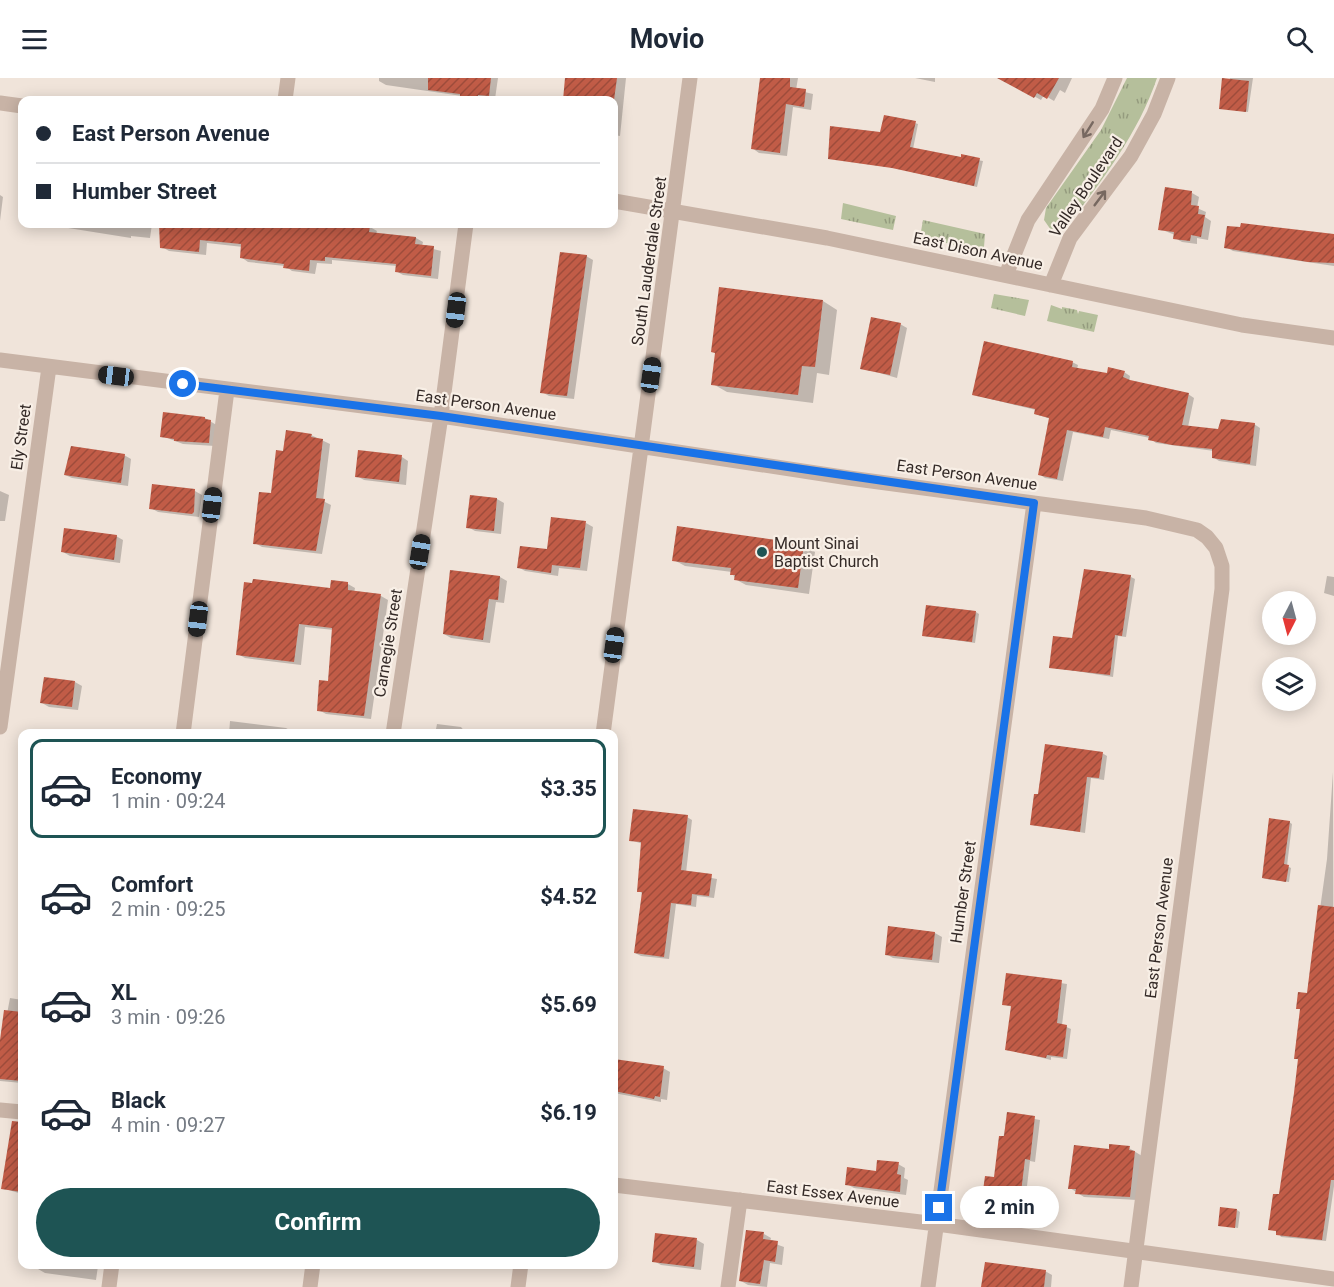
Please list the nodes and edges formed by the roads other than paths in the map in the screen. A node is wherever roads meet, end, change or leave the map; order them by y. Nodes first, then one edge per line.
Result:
1 (288, 78) edge
2 (690, 78) edge
3 (1115, 78) edge
4 (1168, 78) edge
5 (286, 96) edge
6 (0, 103) edge
7 (18, 105) edge
8 (618, 202) edge
9 (674, 213) junction
10 (465, 228) edge
11 (1006, 275) junction
12 (1051, 285) junction
13 (1334, 338) edge
14 (0, 360) edge
15 (49, 367) junction
16 (227, 390) junction
17 (441, 416) junction
18 (641, 445) junction
19 (1034, 503) junction
20 (0, 727) edge
21 (184, 729) edge
22 (394, 729) edge
23 (604, 729) edge
24 (0, 1110) edge
25 (18, 1112) edge
26 (618, 1185) edge
27 (740, 1200) junction
28 (937, 1224) junction
29 (1135, 1253) junction
30 (111, 1269) edge
31 (312, 1269) edge
32 (520, 1269) edge
33 (1334, 1279) edge
34 (109, 1287) edge
35 (310, 1287) edge
36 (518, 1287) edge
37 (728, 1287) edge
38 (928, 1287) edge
39 (1131, 1287) edge

1 - 5 street
2 - 9 street, South Lauderdale Street
3 -> 11 street, Valley Boulevard
12 -> 4 street, Valley Boulevard
6 - 7 street
8 - 9 street, East Dison Avenue
9 - 11 street, East Dison Avenue
9 - 18 street, South Lauderdale Street
10 - 17 street, Carnegie Street
11 - 12 street, East Dison Avenue
12 - 13 street, East Dison Avenue
14 - 15 street, East Person Avenue
15 - 16 street, East Person Avenue
15 - 20 street, Ely Street
16 - 17 street, East Person Avenue
16 - 21 street
17 - 18 street, East Person Avenue
17 - 22 street, Carnegie Street
18 - 19 street, East Person Avenue
18 - 23 street, South Lauderdale Street
19 - 28 street, Humber Street
19 - 29 street, East Person Avenue
24 - 25 street
26 - 27 street, East Essex Avenue
27 - 28 street, East Essex Avenue
27 - 37 street
28 - 29 street, East Essex Avenue
28 - 38 street, Humber Street
29 - 33 street, East Essex Avenue
29 - 39 street, East Person Avenue
30 - 34 street
31 - 35 street
32 - 36 street

